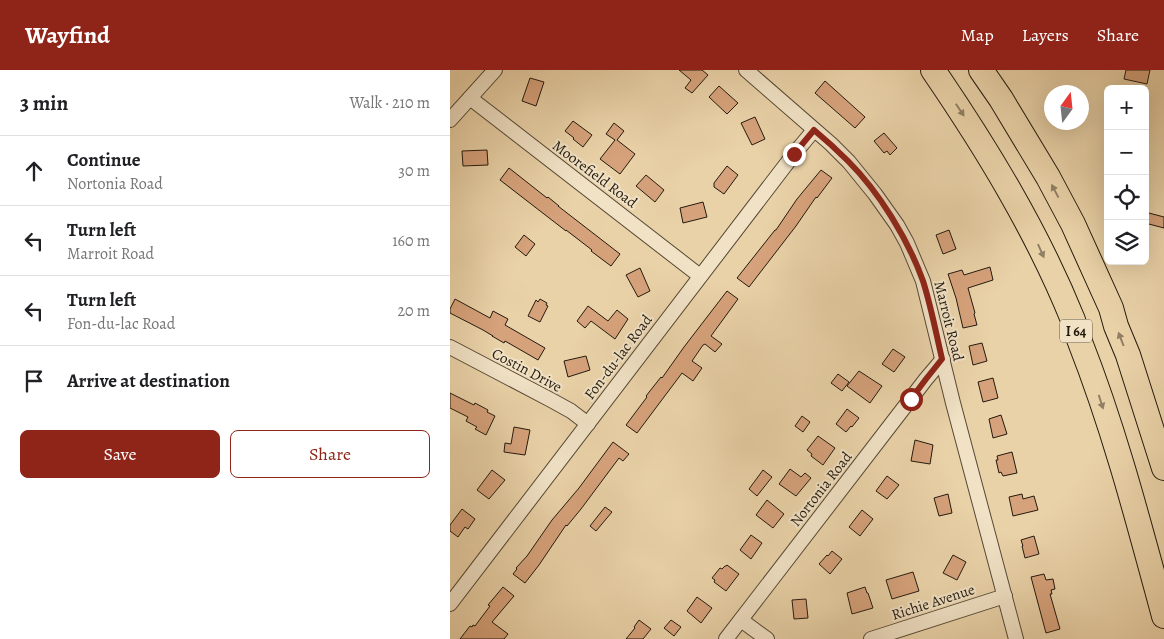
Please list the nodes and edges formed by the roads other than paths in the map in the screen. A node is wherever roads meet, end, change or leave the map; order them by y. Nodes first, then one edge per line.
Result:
1 (494, 70) edge
2 (746, 70) edge
3 (933, 70) edge
4 (981, 70) edge
5 (470, 98) junction
6 (450, 120) edge
7 (814, 130) junction
8 (700, 276) junction
9 (450, 347) edge
10 (942, 359) junction
11 (588, 424) junction
12 (1164, 468) edge
13 (1005, 596) junction
14 (450, 604) edge
15 (1164, 616) edge
16 (741, 620) junction
17 (726, 639) edge
18 (766, 639) edge
19 (872, 639) edge
20 (1016, 639) edge

1 - 5 street
2 - 7 street, Marroit Road
3 -> 15 highway, I 64
12 -> 4 highway, I 64
5 - 6 street
5 - 8 street, Moorefield Road
7 - 8 street, Fon-du-lac Road
7 - 10 street, Marroit Road
8 - 11 street, Fon-du-lac Road
9 - 11 street, Costin Drive
10 - 13 street, Marroit Road
10 - 16 street, Nortonia Road
11 - 14 street, Fon-du-lac Road
13 - 19 street, Richie Avenue
13 - 20 street, Marroit Road
16 - 17 street, Nortonia Road
16 - 18 street

